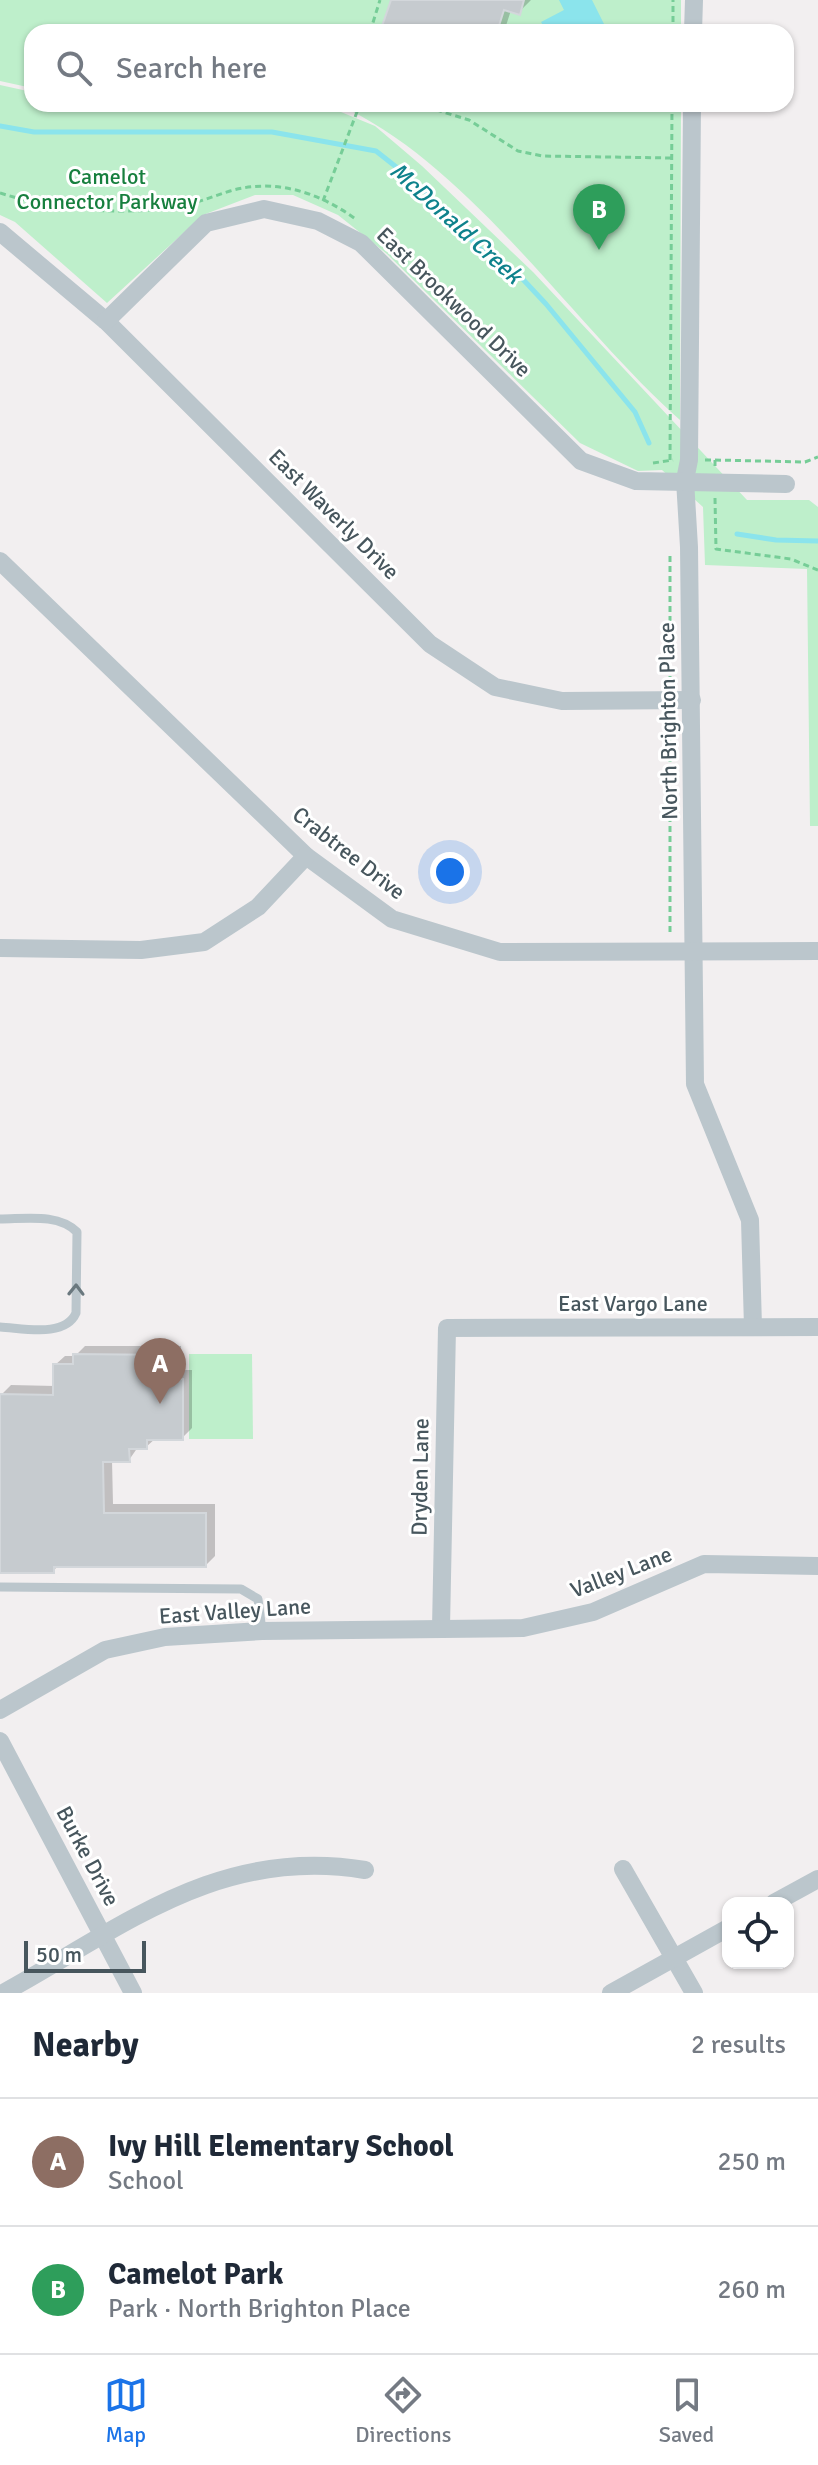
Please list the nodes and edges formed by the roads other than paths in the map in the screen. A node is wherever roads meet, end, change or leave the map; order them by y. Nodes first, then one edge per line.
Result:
1 (694, 0) edge
2 (693, 24) edge
3 (692, 112) edge
4 (0, 232) edge
5 (106, 321) junction
6 (685, 480) junction
7 (786, 484) dead end
8 (0, 561) edge
9 (692, 700) junction
10 (306, 856) junction
11 (0, 948) edge
12 (696, 950) junction
13 (818, 951) edge
14 (0, 1219) edge
15 (0, 1327) edge
16 (753, 1327) junction
17 (818, 1327) edge
18 (447, 1328) joint
19 (818, 1566) edge
20 (0, 1587) edge
21 (441, 1628) junction
22 (262, 1631) junction
23 (0, 1710) edge
24 (0, 1741) edge
25 (623, 1869) dead end
26 (365, 1870) dead end
27 (818, 1879) edge
28 (785, 1897) edge
29 (722, 1931) edge
30 (104, 1938) junction
31 (672, 1959) junction
32 (3, 1993) edge
33 (133, 1993) edge
34 (611, 1993) edge
35 (694, 1993) edge

1 - 2 street
3 - 6 street, North Brighton Place
4 - 5 street, East Waverly Drive
5 - 6 street, East Brookwood Drive
5 - 9 street, East Waverly Drive
6 - 7 street, East Brookwood Drive
6 - 9 street, North Brighton Place
8 - 10 street, Crabtree Drive
9 - 12 street, North Brighton Place
10 - 11 street
10 - 12 street, Crabtree Drive
12 - 13 street, Crabtree Drive
12 - 16 street, North Brighton Place
15 -> 14 lane
16 - 17 street, East Vargo Lane
16 - 18 street, East Vargo Lane
18 - 21 street, Dryden Lane
19 - 21 street, Valley Lane
20 - 22 lane
21 - 22 street, East Valley Lane
22 - 23 street, East Valley Lane
24 - 30 street, Burke Drive
25 - 31 street
26 - 30 street
27 - 28 street
29 - 31 street
30 - 32 street
30 - 33 street, Burke Drive
31 - 34 street
31 - 35 street

